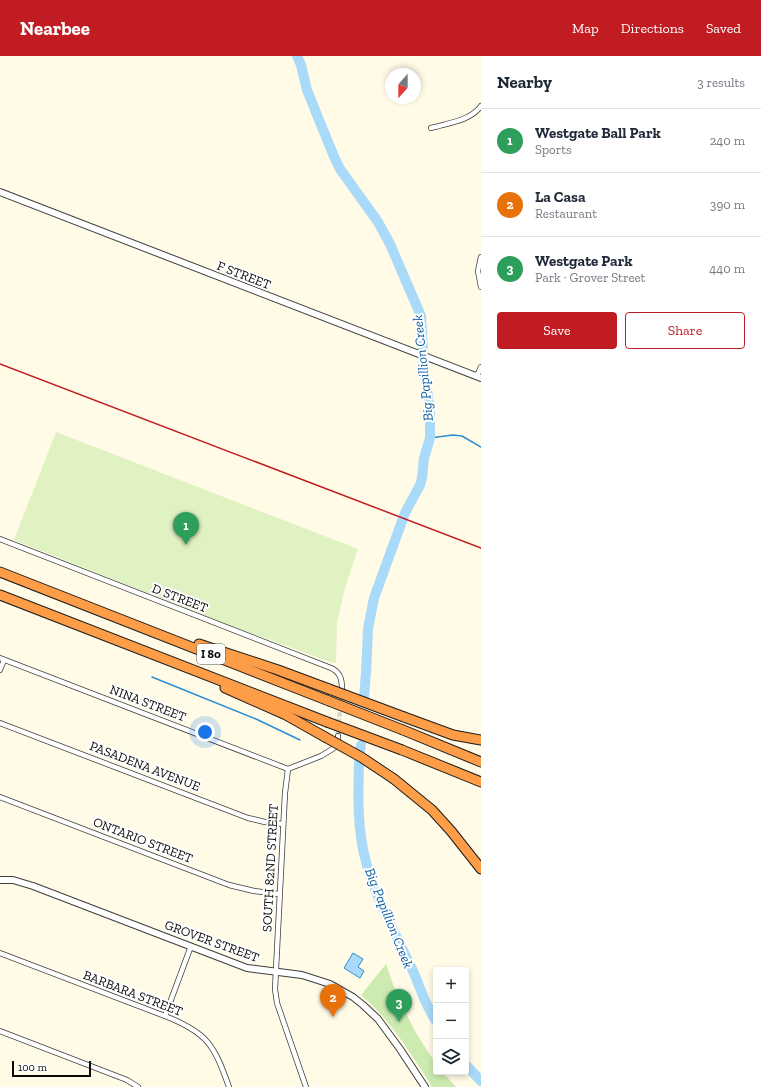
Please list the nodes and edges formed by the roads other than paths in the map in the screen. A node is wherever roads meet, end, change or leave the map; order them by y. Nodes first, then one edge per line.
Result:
1 (481, 106) edge
2 (431, 128) dead end
3 (0, 192) edge
4 (481, 257) edge
5 (481, 287) edge
6 (481, 367) edge
7 (479, 377) edge
8 (0, 539) edge
9 (0, 572) edge
10 (0, 595) edge
11 (93, 608) junction
12 (142, 649) junction
13 (2, 659) edge
14 (0, 670) edge
15 (342, 688) tunnel mouth
16 (0, 723) edge
17 (403, 730) junction
18 (481, 740) edge
19 (334, 748) dead end
20 (481, 756) edge
21 (481, 762) edge
22 (288, 769) junction
23 (481, 782) edge
24 (0, 797) edge
25 (284, 824) junction
26 (481, 869) edge
27 (0, 880) edge
28 (280, 894) junction
29 (191, 946) junction
30 (0, 953) edge
31 (275, 972) junction
32 (165, 1016) junction
33 (0, 1031) edge
34 (138, 1087) edge
35 (229, 1087) edge
36 (306, 1087) edge
37 (425, 1087) edge

1 - 2 street
3 - 7 street, F STREET
4 - 5 street
6 - 7 street
8 - 15 street, D STREET
9 - 11 highway, I 80
10 - 12 highway, I 80
11 - 17 highway, I 80, bridge
11 - 18 highway, bridge
12 - 23 highway, I 80, bridge
12 - 26 highway, bridge
13 - 14 street
13 - 22 street, NINA STREET
16 - 25 street, PASADENA AVENUE
17 - 20 highway
17 - 21 highway, I 80
19 - 22 street
22 - 25 street, SOUTH 82ND STREET
24 - 28 street, ONTARIO STREET
25 - 28 street, SOUTH 82ND STREET
27 - 29 street, GROVER STREET
28 - 31 street, SOUTH 82ND STREET
29 - 31 street, GROVER STREET
29 - 32 street
30 - 32 street, BARBARA STREET
31 - 36 street, SOUTH 82ND STREET
31 - 37 street, GROVER STREET
32 - 35 street, BARBARA STREET
33 - 34 street

